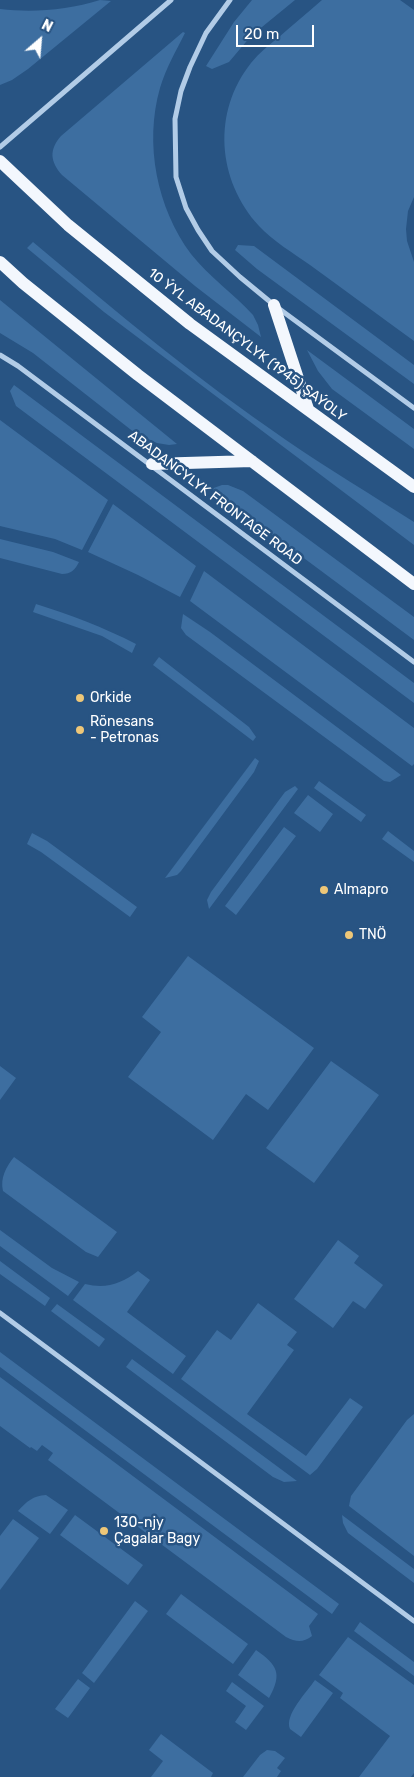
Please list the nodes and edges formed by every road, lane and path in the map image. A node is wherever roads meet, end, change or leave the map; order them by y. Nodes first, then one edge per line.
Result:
1 (171, 0) edge
2 (230, 0) edge
3 (0, 147) edge
4 (0, 161) edge
5 (0, 262) edge
6 (274, 305) junction
7 (0, 355) edge
8 (414, 408) edge
9 (308, 409) junction
10 (252, 462) junction
11 (152, 464) junction
12 (414, 487) edge
13 (414, 584) edge
14 (414, 662) edge
15 (0, 1313) edge
16 (414, 1621) edge

1 - 3 street
2 - 6 street
4 - 9 main road, 10 ÝYL ABADANÇYLYK (1945) ŞAÝOLY
5 - 10 main road
6 - 8 street
6 - 9 main road
7 - 11 street, ABADANCYLYK FRONTAGE ROAD
9 - 12 main road, 10 ÝYL ABADANÇYLYK (1945) ŞAÝOLY
10 - 11 main road
10 - 13 main road
11 - 14 street, ABADANCYLYK FRONTAGE ROAD
15 - 16 street

